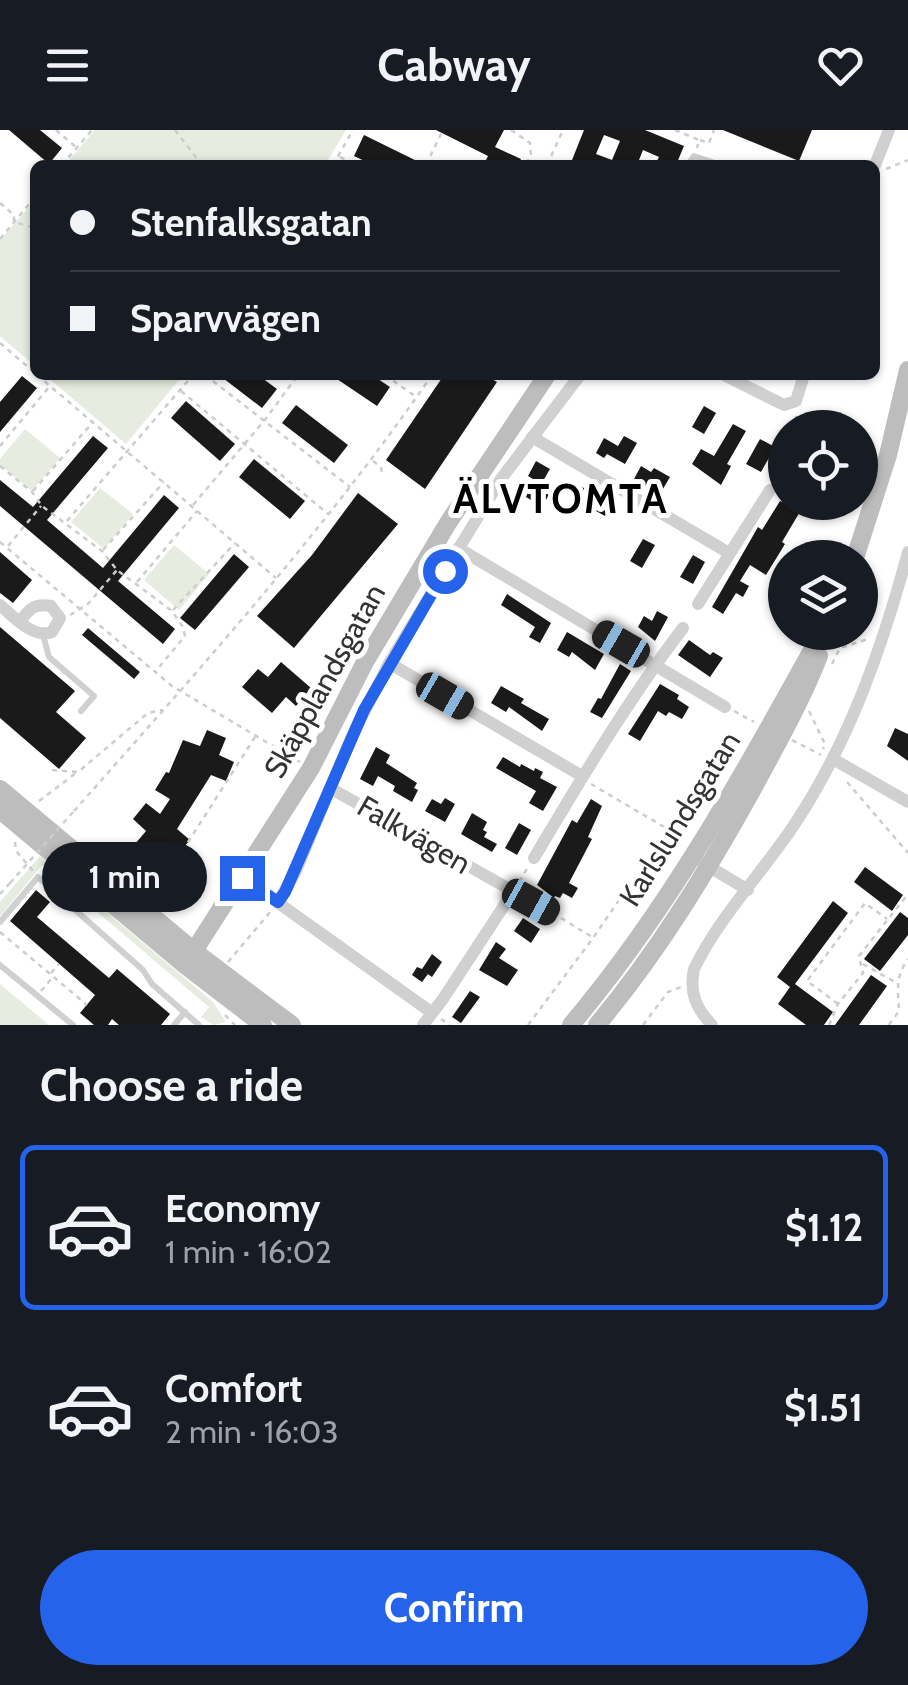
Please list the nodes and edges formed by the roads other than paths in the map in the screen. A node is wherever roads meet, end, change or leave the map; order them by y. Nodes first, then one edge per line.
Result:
1 (889, 130) edge
2 (878, 160) edge
3 (908, 356) edge
4 (908, 370) edge
5 (545, 380) edge
6 (576, 380) edge
7 (733, 380) edge
8 (803, 380) edge
9 (900, 403) junction
10 (532, 437) junction
11 (768, 493) edge
12 (861, 540) edge
13 (458, 548) junction
14 (908, 552) edge
15 (729, 553) junction
16 (698, 604) dead end
17 (0, 605) edge
18 (21, 621) junction
19 (684, 628) dead end
20 (44, 635) junction
21 (814, 650) edge
22 (818, 650) edge
23 (389, 662) junction
24 (654, 666) junction
25 (725, 706) road end
26 (81, 711) dead end
27 (828, 759) junction
28 (582, 776) junction
29 (330, 788) junction
30 (0, 789) edge
31 (908, 802) edge
32 (0, 810) edge
33 (691, 856) junction
34 (534, 858) road end
35 (708, 866) junction
36 (242, 878) junction
37 (748, 890) junction
38 (512, 892) junction
39 (278, 902) junction
40 (550, 912) dead end
41 (0, 922) edge
42 (190, 959) junction
43 (0, 964) edge
44 (185, 1012) junction
45 (431, 1012) junction
46 (252, 1016) edge
47 (74, 1025) edge
48 (174, 1025) edge
49 (200, 1025) edge
50 (292, 1025) edge
51 (422, 1025) edge
52 (570, 1025) edge
53 (597, 1025) edge
54 (712, 1025) edge

1 - 2 street
3 - 9 main road
4 - 9 main road
5 - 36 main road, Skäpplandsgatan
6 - 10 street
7 - 8 street
9 - 12 main road
10 - 13 street
10 - 15 street
11 - 15 street
13 - 23 street
13 - 24 street
14 - 27 street
15 - 16 street
17 - 18 street
18 - 20 street
18 - 20 street
19 - 24 street
20 - 26 lane
21 - 33 main road, Karlslundsgatan
22 - 35 main road, Karlslundsgatan
23 - 28 street
23 - 29 street
24 - 25 street
24 - 28 street
27 - 31 street
27 - 37 street
28 - 34 street
29 - 38 street, Falkvägen
29 - 39 street
30 - 42 main road
32 - 42 main road
33 - 35 street
33 - 52 main road, Karlslundsgatan
35 - 37 street
35 - 53 main road, Karlslundsgatan
36 - 39 street
36 - 42 main road, Skäpplandsgatan
37 - 54 street
38 - 40 street, Falkvägen
38 - 45 street
39 - 45 street
41 - 44 lane
42 - 46 main road
42 - 46 main road
43 - 47 lane
44 - 48 lane
44 - 49 lane
45 - 51 street
46 - 50 main road

